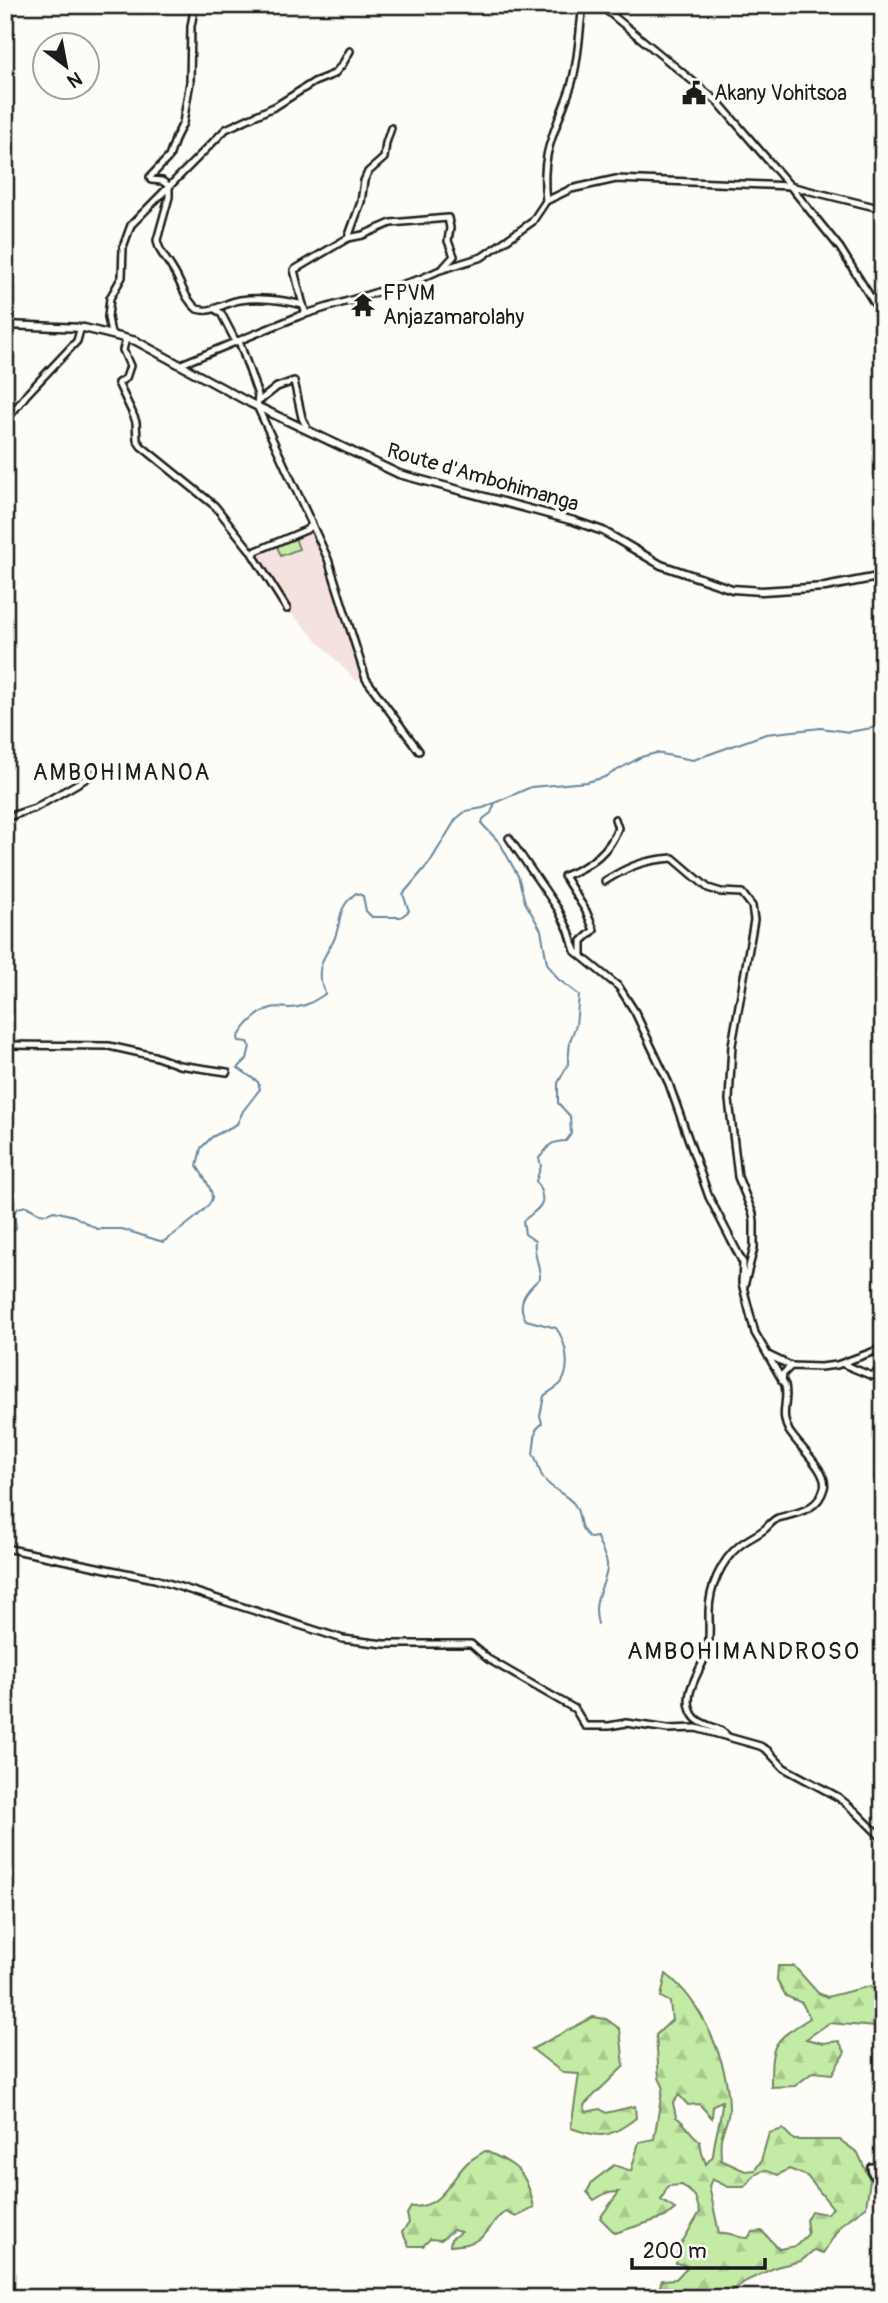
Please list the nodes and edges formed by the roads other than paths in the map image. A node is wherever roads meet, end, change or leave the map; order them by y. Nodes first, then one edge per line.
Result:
1 (195, 5) edge
2 (583, 5) edge
3 (600, 5) edge
4 (350, 51) dead end
5 (391, 128) dead end
6 (169, 186) junction
7 (790, 186) junction
8 (546, 201) junction
9 (883, 209) edge
10 (348, 238) junction
11 (440, 270) junction
12 (303, 305) junction
13 (215, 309) junction
14 (306, 314) junction
15 (883, 317) edge
16 (5, 325) edge
17 (84, 328) junction
18 (111, 334) junction
19 (127, 339) junction
20 (239, 341) junction
21 (179, 365) junction
22 (258, 404) junction
23 (5, 422) edge
24 (306, 426) dead end
25 (312, 525) junction
26 (254, 556) junction
27 (883, 576) edge
28 (287, 609) dead end
29 (419, 751) dead end
30 (116, 773) dead end
31 (5, 818) edge
32 (615, 819) dead end
33 (509, 838) dead end
34 (605, 881) dead end
35 (582, 956) junction
36 (5, 1045) edge
37 (227, 1072) dead end
38 (743, 1289) junction
39 (883, 1348) edge
40 (768, 1355) junction
41 (842, 1363) junction
42 (791, 1366) junction
43 (883, 1367) edge
44 (782, 1381) junction
45 (5, 1548) edge
46 (728, 1737) junction
47 (883, 1839) edge
48 (883, 2167) edge
49 (883, 2188) edge

1 - 6 street
2 - 8 street
3 - 7 street
4 - 6 street
5 - 10 street
6 - 13 street
6 - 18 street
7 - 8 street
7 - 9 street
7 - 15 street
8 - 11 street
10 - 11 street
10 - 12 street
11 - 14 street
12 - 13 street
12 - 14 street
13 - 20 street
14 - 20 street
16 - 17 street, Route d'Ambohimanga
17 - 18 street, Route d'Ambohimanga
17 - 23 street
18 - 19 street, Route d'Ambohimanga
19 - 21 street, Route d'Ambohimanga
19 - 26 street
20 - 21 street
20 - 22 street
21 - 22 street, Route d'Ambohimanga
22 - 24 street
22 - 25 street
22 - 27 street, Route d'Ambohimanga
25 - 26 street
25 - 29 street
26 - 28 street
30 - 31 street
32 - 35 street
33 - 35 street
34 - 38 street
35 - 38 street
36 - 37 street
38 - 40 street
39 - 41 street
40 - 42 street
40 - 44 street
41 - 42 street
41 - 43 street
42 - 44 street
44 - 46 street
45 - 46 street
46 - 47 street
48 - 49 street

